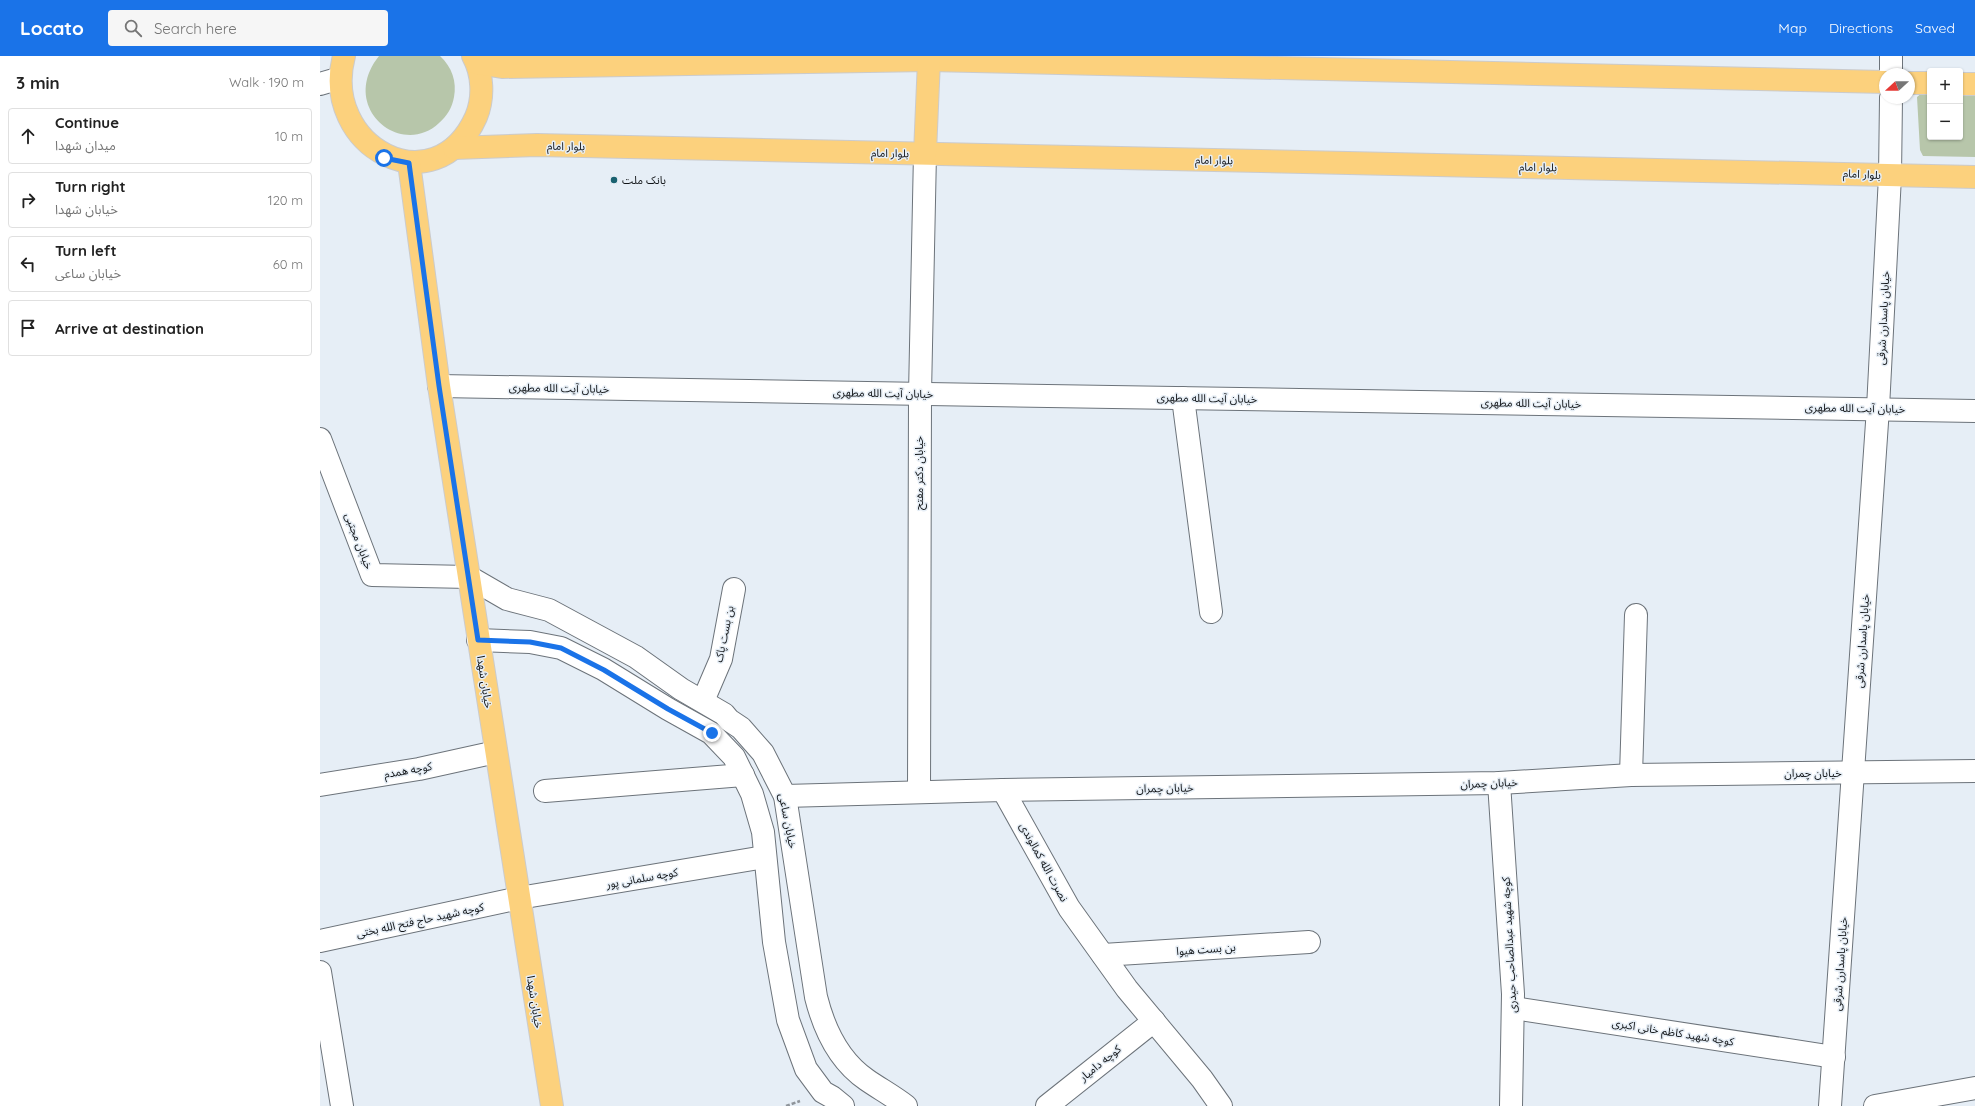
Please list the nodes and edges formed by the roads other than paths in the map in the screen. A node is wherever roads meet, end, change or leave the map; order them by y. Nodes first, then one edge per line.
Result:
1 (343, 56) edge
2 (1890, 56) edge
3 (929, 58) edge
4 (475, 59) edge
5 (1891, 68) edge
6 (328, 82) edge
7 (1879, 82) edge
8 (1915, 83) edge
9 (1927, 83) edge
10 (1963, 84) edge
11 (1975, 84) edge
12 (1891, 104) edge
13 (454, 148) junction
14 (925, 153) junction
15 (409, 163) junction
16 (1890, 176) junction
17 (1975, 177) edge
18 (439, 386) junction
19 (920, 394) junction
20 (1183, 398) junction
21 (1878, 408) junction
22 (1975, 411) edge
23 (320, 440) edge
24 (469, 577) junction
25 (734, 589) dead end
26 (1211, 612) dead end
27 (1636, 615) dead end
28 (478, 640) junction
29 (704, 701) junction
30 (496, 752) junction
31 (1975, 771) edge
32 (1853, 773) junction
33 (1631, 774) junction
34 (743, 775) junction
35 (1499, 783) junction
36 (320, 785) edge
37 (1003, 790) junction
38 (545, 791) dead end
39 (919, 792) junction
40 (785, 796) junction
41 (764, 857) junction
42 (519, 898) junction
43 (320, 941) edge
44 (1309, 942) dead end
45 (1103, 955) junction
46 (320, 972) edge
47 (1513, 1008) junction
48 (1154, 1021) junction
49 (1834, 1057) junction
50 (1975, 1088) edge
51 (342, 1106) edge
52 (552, 1106) edge
53 (844, 1106) edge
54 (906, 1106) edge
55 (1047, 1106) edge
56 (1222, 1106) edge
57 (1511, 1106) edge
58 (1830, 1106) edge
59 (1875, 1106) edge

1 - 6 main road
2 - 5 street
3 - 4 main road
3 - 7 main road
3 - 14 main road
4 - 13 main road
6 - 15 main road
8 - 9 main road
10 - 11 main road
12 - 16 street, خیابان پاسدارن شرقی
13 - 14 main road, بلوار امام
13 - 15 main road
14 - 16 main road, بلوار امام
14 - 19 street, خیابان دکتر مفتح
15 - 18 main road, خیابان شهدا
16 - 17 main road, بلوار امام
16 - 21 street, خیابان پاسدارن شرقی
18 - 19 street, خیابان آیت الله مطهری
18 - 24 main road, خیابان شهدا
19 - 20 street, خیابان آیت الله مطهری
19 - 39 street, خیابان دکتر مفتح
20 - 21 street, خیابان آیت الله مطهری
20 - 26 street
21 - 22 street, خیابان آیت الله مطهری
21 - 32 street, خیابان پاسدارن شرقی
23 - 24 street, خیابان مجتبی
24 - 28 main road, خیابان شهدا
24 - 29 street, خیابان ساعی
25 - 29 street, بن بست پاک
27 - 33 street
28 - 30 main road, خیابان شهدا
28 - 34 street
29 - 40 street, خیابان ساعی
30 - 36 street, کوچه همدم
30 - 42 main road, خیابان شهدا
31 - 32 street, خیابان چمران
32 - 33 street, خیابان چمران
32 - 49 street, خیابان پاسدارن شرقی
33 - 35 street, خیابان چمران
34 - 38 street
34 - 41 street
35 - 37 street, خیابان چمران
35 - 47 street, کوچه شهید عبدالصاحب حیدری
37 - 39 street
37 - 45 street, نصرت الله کمالوندی
39 - 40 street
40 - 54 street, خیابان ساعی
41 - 42 street, کوچه سلمانی پور
41 - 53 street
42 - 43 street, کوچه شهید حاج فتح الله بختی
42 - 52 main road, خیابان شهدا
44 - 45 street, بن بست هیوا
45 - 48 street, نصرت الله کمالوندی
46 - 51 street
47 - 49 street, کوچه شهید کاظم خانی اکبری
47 - 57 street, کوچه شهید عبدالصاحب حیدری
48 - 55 street, کوچه دامیار
48 - 56 street, نصرت الله کمالوندی
49 - 58 street, خیابان پاسدارن شرقی
50 - 59 street

